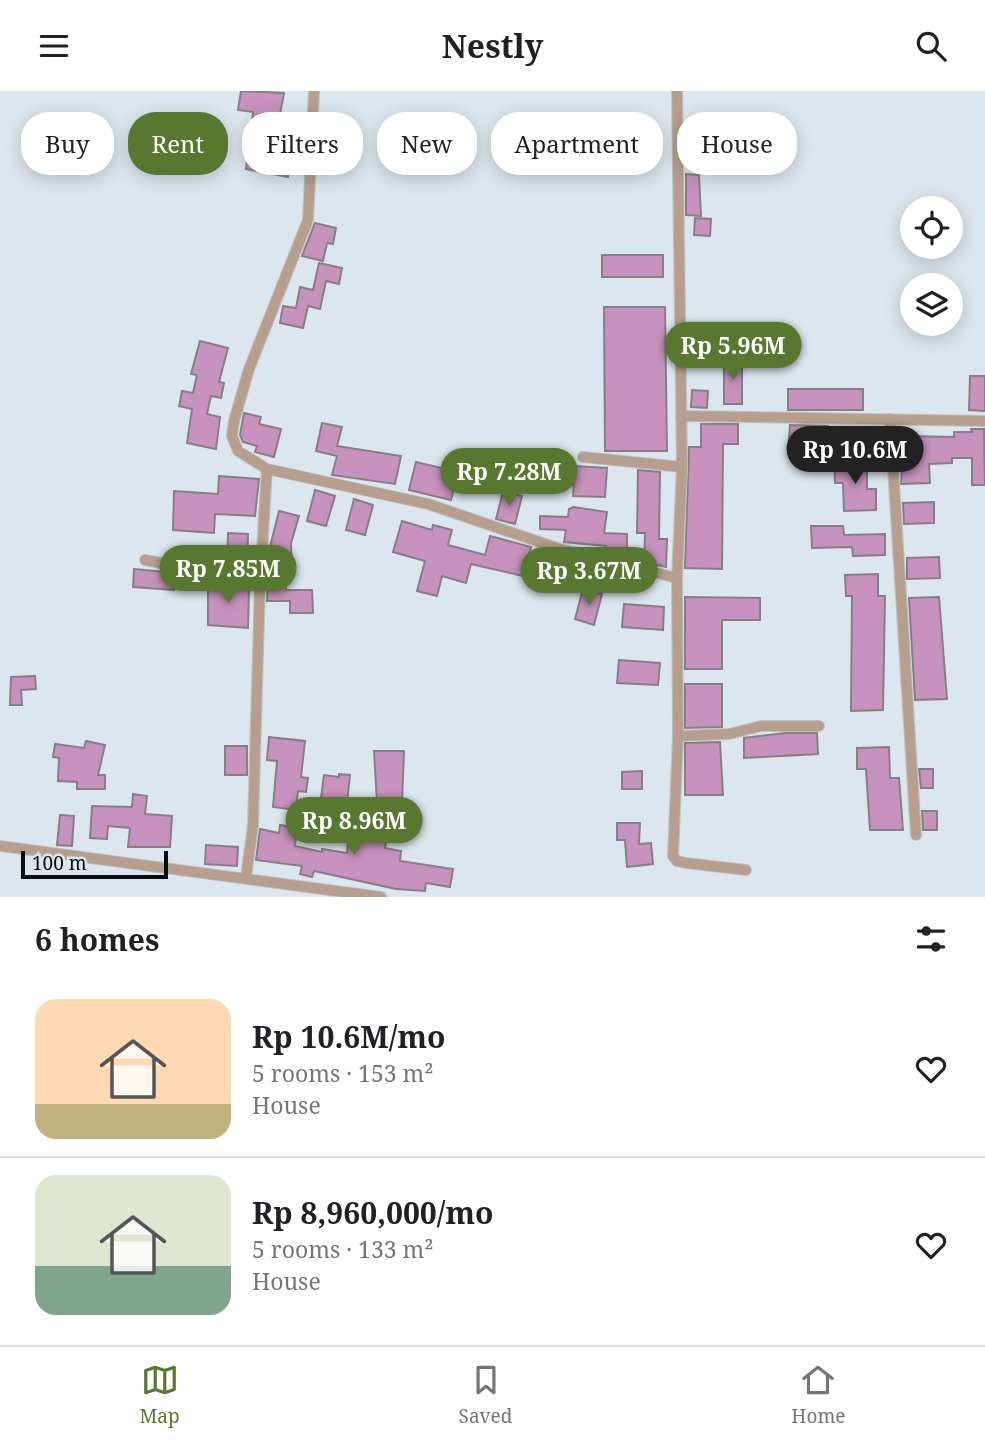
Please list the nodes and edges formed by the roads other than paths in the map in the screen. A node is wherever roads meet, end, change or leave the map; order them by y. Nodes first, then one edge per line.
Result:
1 (314, 91) edge
2 (677, 91) edge
3 (681, 416) junction
4 (890, 419) junction
5 (985, 421) edge
6 (583, 457) dead end
7 (682, 467) junction
8 (267, 468) junction
9 (145, 560) dead end
10 (677, 577) junction
11 (260, 582) junction
12 (819, 726) dead end
13 (678, 736) junction
14 (916, 835) dead end
15 (0, 846) edge
16 (746, 870) dead end
17 (246, 877) junction
18 (381, 897) edge

1 - 8 street
2 - 3 street
3 - 4 street
3 - 7 street
4 - 5 street
4 - 14 street
6 - 7 street
7 - 10 street
8 - 10 street
8 - 11 street
9 - 11 street
10 - 13 street
11 - 17 street
12 - 13 street
13 - 16 street
15 - 17 street
17 - 18 street

